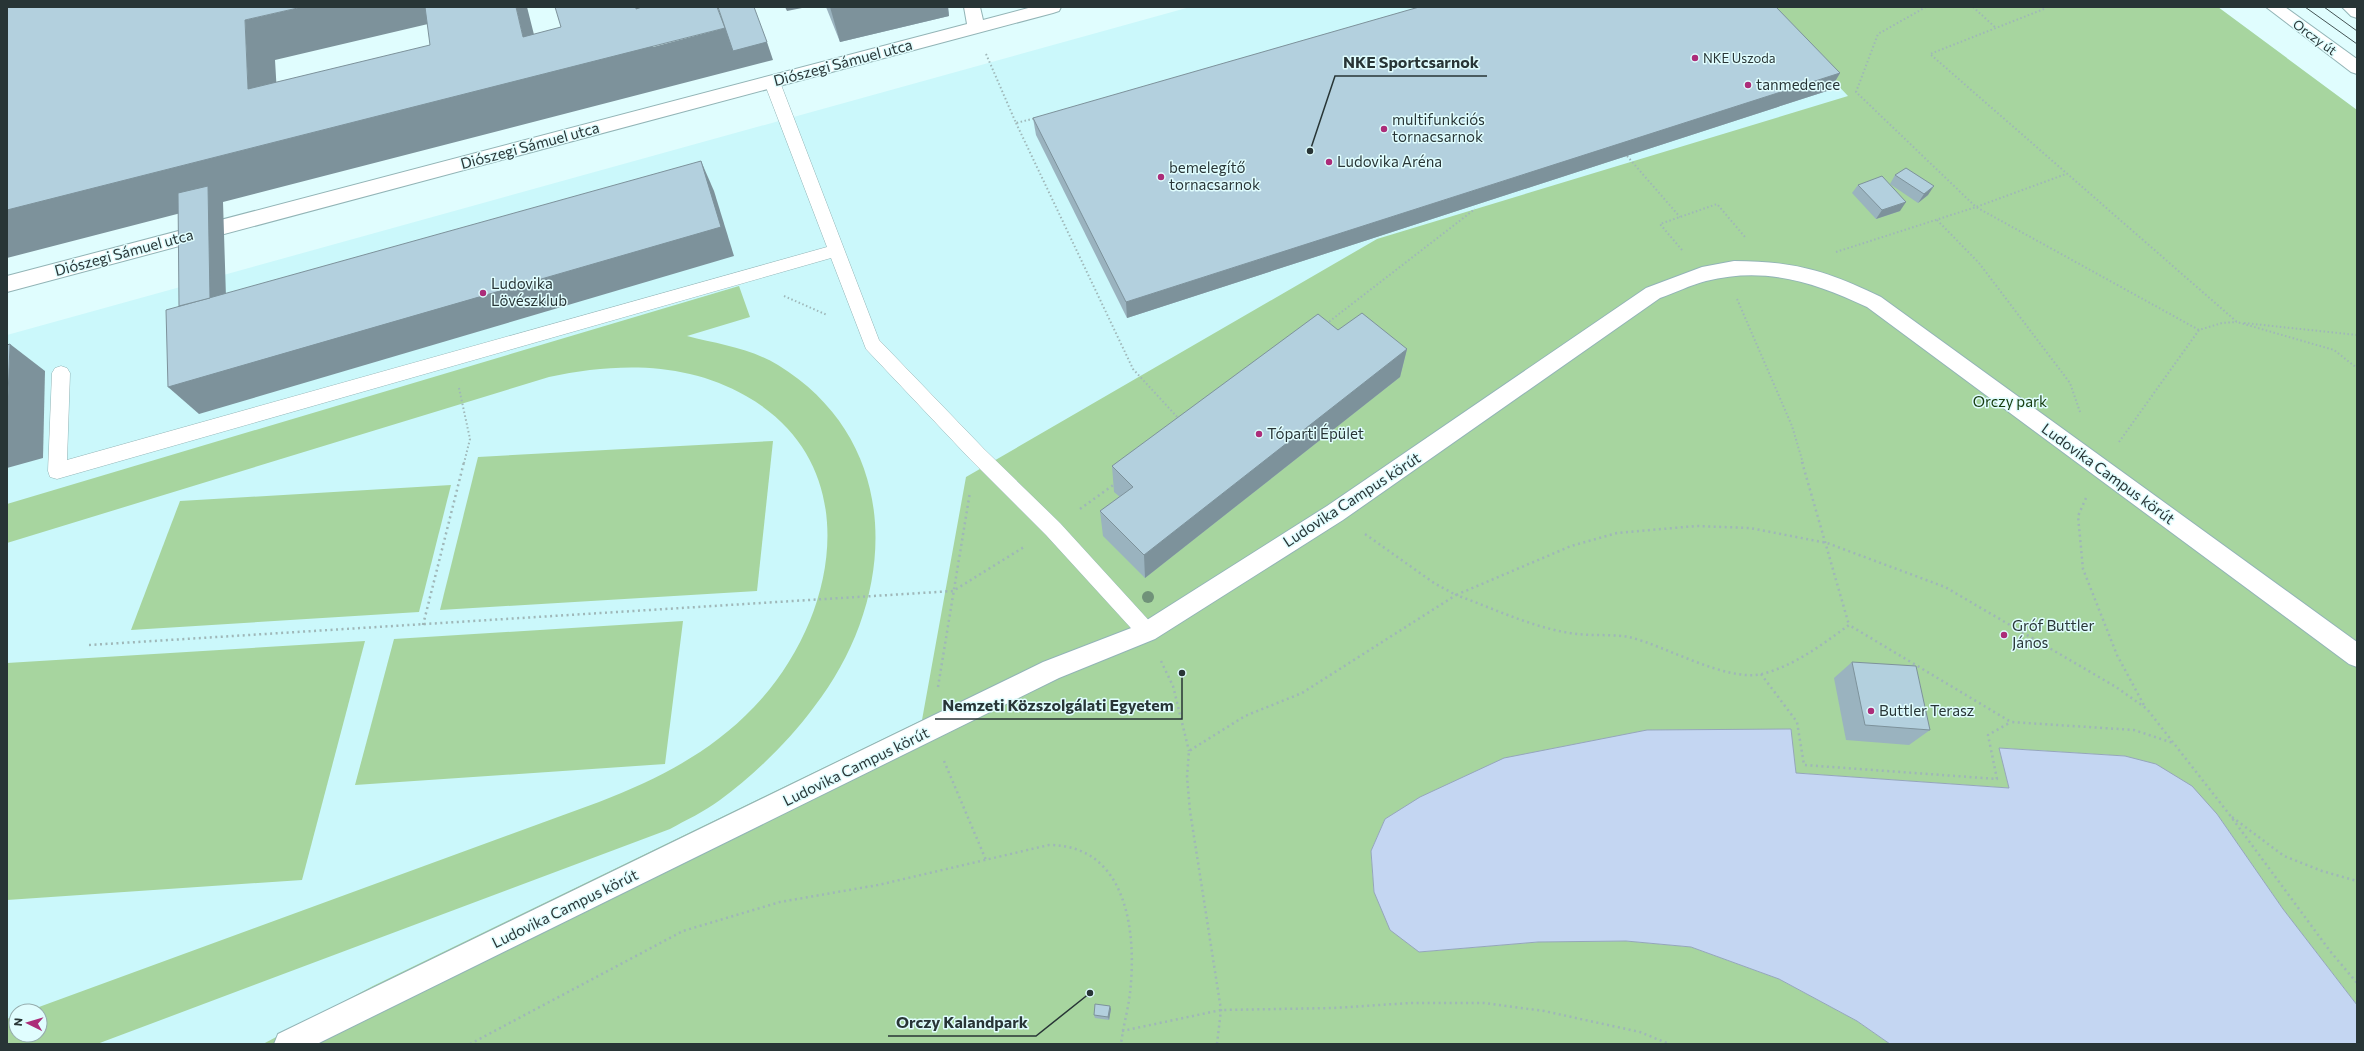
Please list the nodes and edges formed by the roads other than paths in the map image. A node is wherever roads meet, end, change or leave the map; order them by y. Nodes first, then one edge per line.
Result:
1 (972, 7) edge
2 (1053, 7) edge
3 (2274, 7) edge
4 (2350, 7) edge
5 (2357, 12) edge
6 (976, 28) junction
7 (2357, 68) edge
8 (772, 82) junction
9 (215, 210) dead end
10 (216, 228) junction
11 (837, 250) junction
12 (7, 284) edge
13 (61, 373) dead end
14 (1147, 632) junction
15 (2357, 656) edge
16 (288, 1044) edge

1 - 6 street
2 - 6 street, Diószegi Sámuel utca
3 - 7 street, Orczy út
4 - 5 street
6 - 8 street, Diószegi Sámuel utca
8 - 10 street, Diószegi Sámuel utca
8 - 11 lane
9 - 10 lane
10 - 12 street, Diószegi Sámuel utca
11 - 13 lane
11 - 14 lane
14 - 15 street, Ludovika Campus körút
14 - 16 street, Ludovika Campus körút

